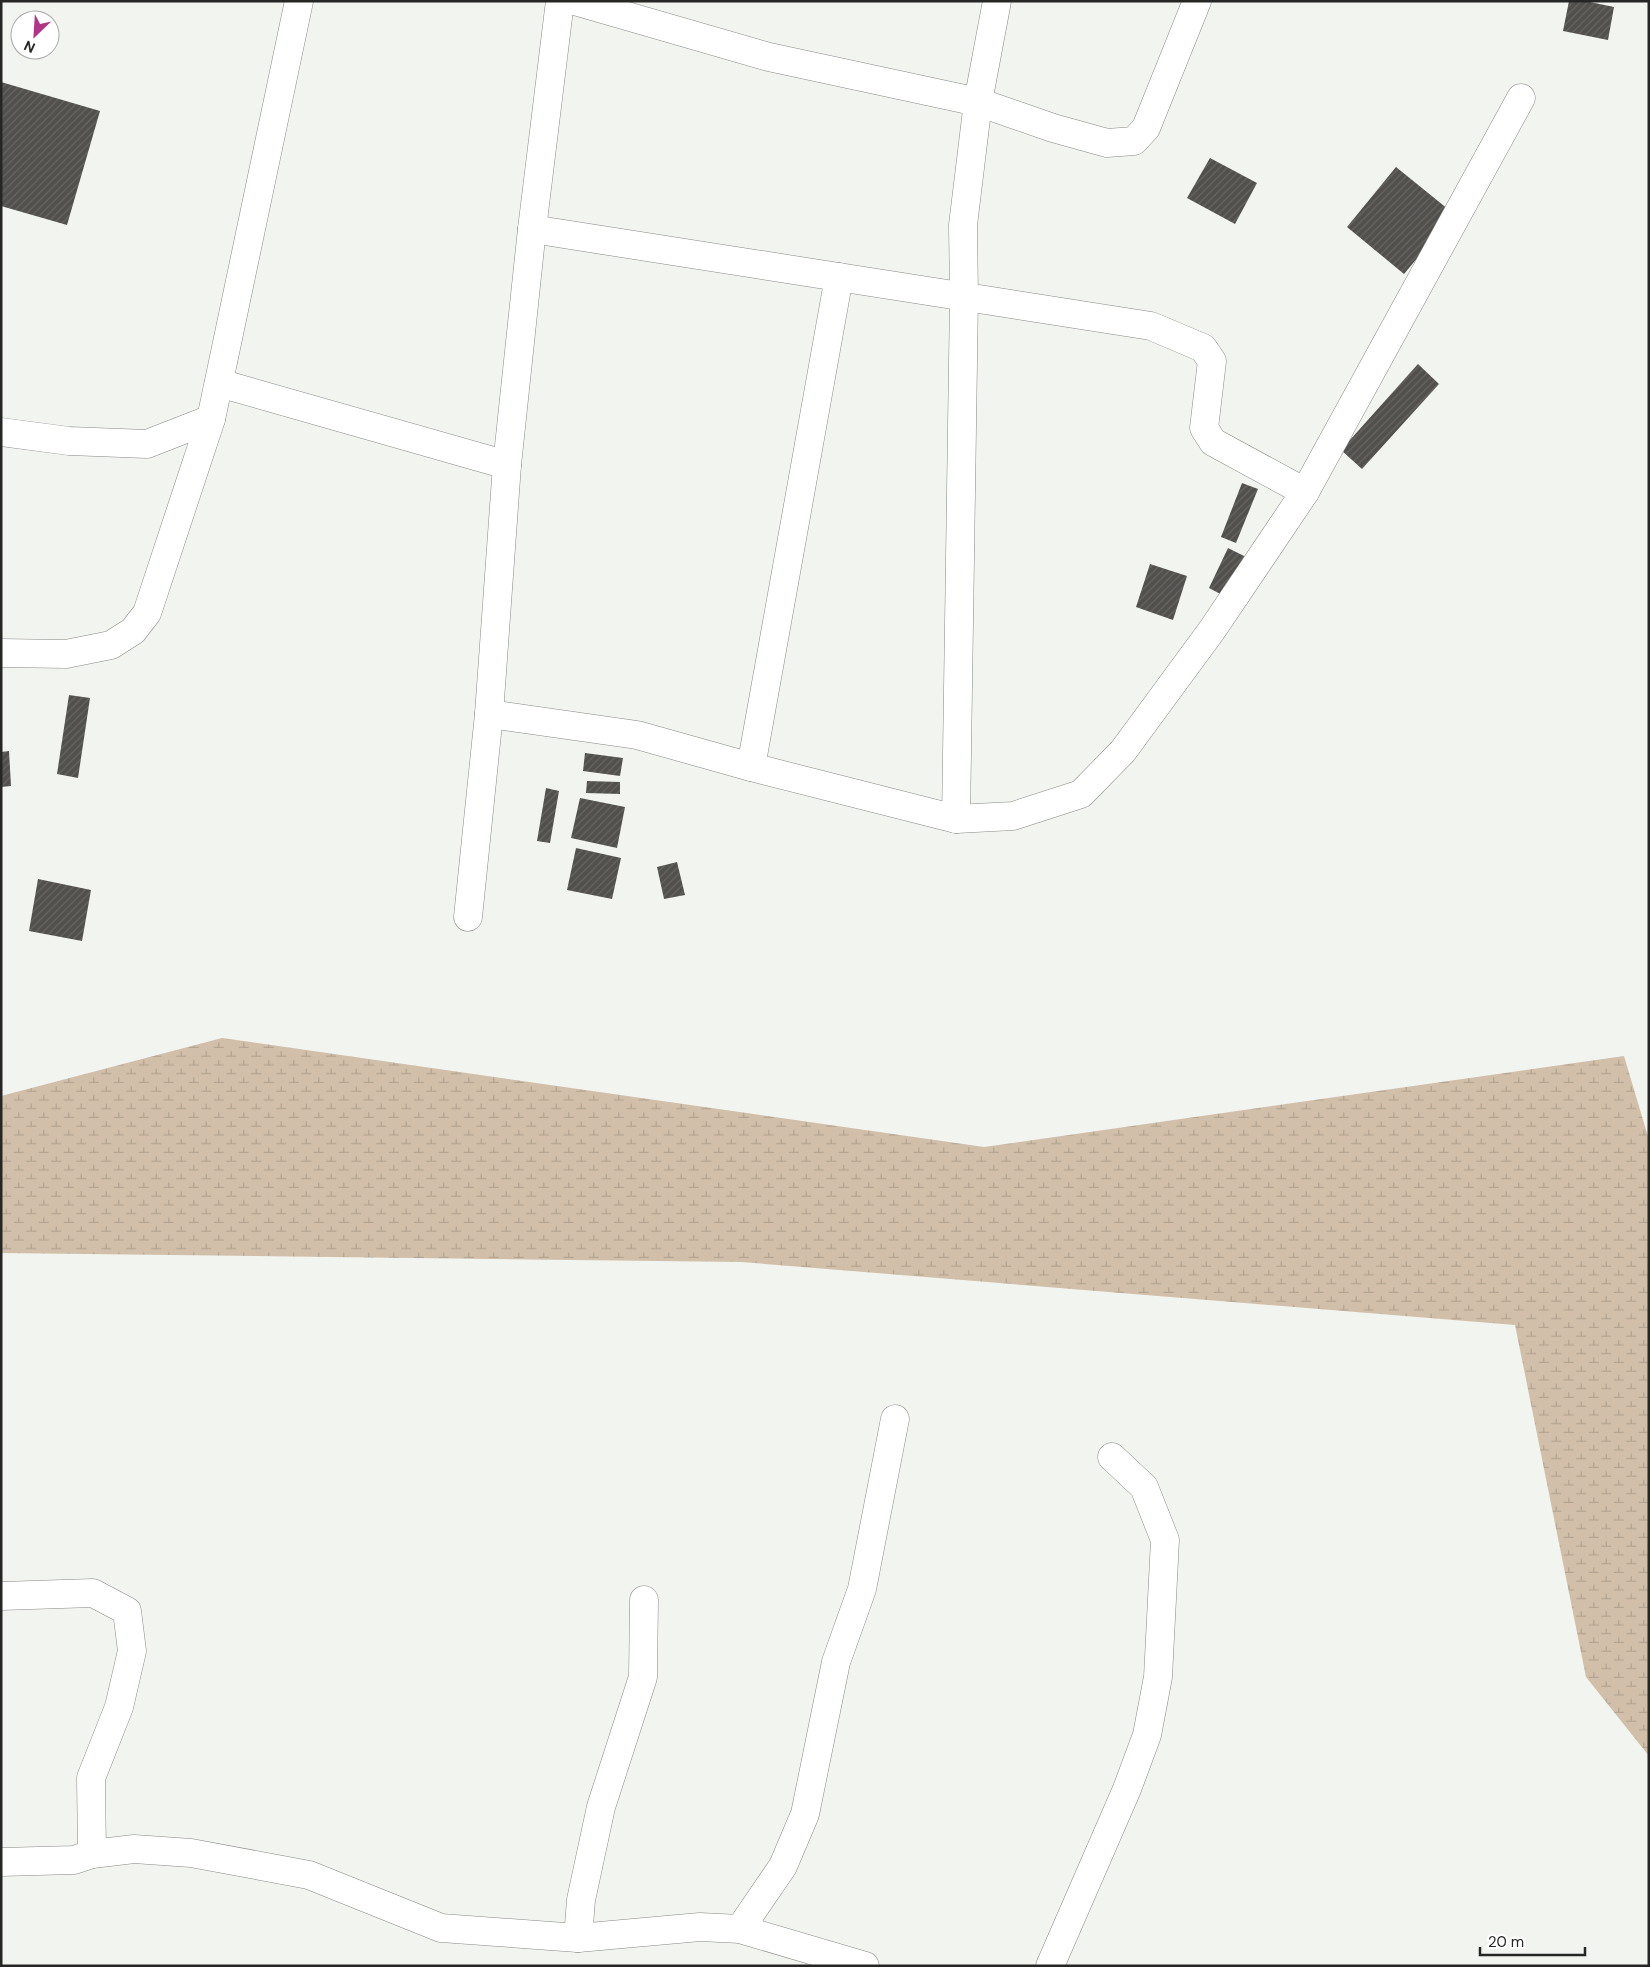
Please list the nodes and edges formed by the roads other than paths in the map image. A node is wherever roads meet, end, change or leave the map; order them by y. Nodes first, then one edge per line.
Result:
1 (299, 1) edge
2 (560, 1) edge
3 (575, 1) edge
4 (997, 1) edge
5 (1197, 1) edge
6 (1521, 98) dead end
7 (978, 102) junction
8 (532, 229) junction
9 (839, 277) junction
10 (964, 297) junction
11 (219, 383) junction
12 (211, 419) junction
13 (1, 432) edge
14 (507, 465) junction
15 (1305, 492) junction
16 (1, 653) edge
17 (489, 714) junction
18 (751, 767) junction
19 (956, 819) junction
20 (468, 917) dead end
21 (894, 1419) dead end
22 (1112, 1457) dead end
23 (1, 1596) edge
24 (644, 1600) dead end
25 (92, 1854) junction
26 (1, 1862) edge
27 (740, 1929) junction
28 (578, 1938) junction
29 (865, 1966) edge
30 (1050, 1966) edge

1 - 11 street
2 - 8 street
3 - 7 street
4 - 7 street
5 - 7 street
6 - 15 street
7 - 10 street
8 - 9 street
8 - 14 street
9 - 10 street
9 - 18 street
10 - 15 street
10 - 19 street
11 - 12 street
11 - 14 street
12 - 13 street
12 - 16 street
14 - 17 street
15 - 19 street
17 - 18 street
17 - 20 street
18 - 19 street
21 - 27 street
22 - 30 street
23 - 25 street
24 - 28 street
25 - 26 street
25 - 28 street
27 - 28 street
27 - 29 street

